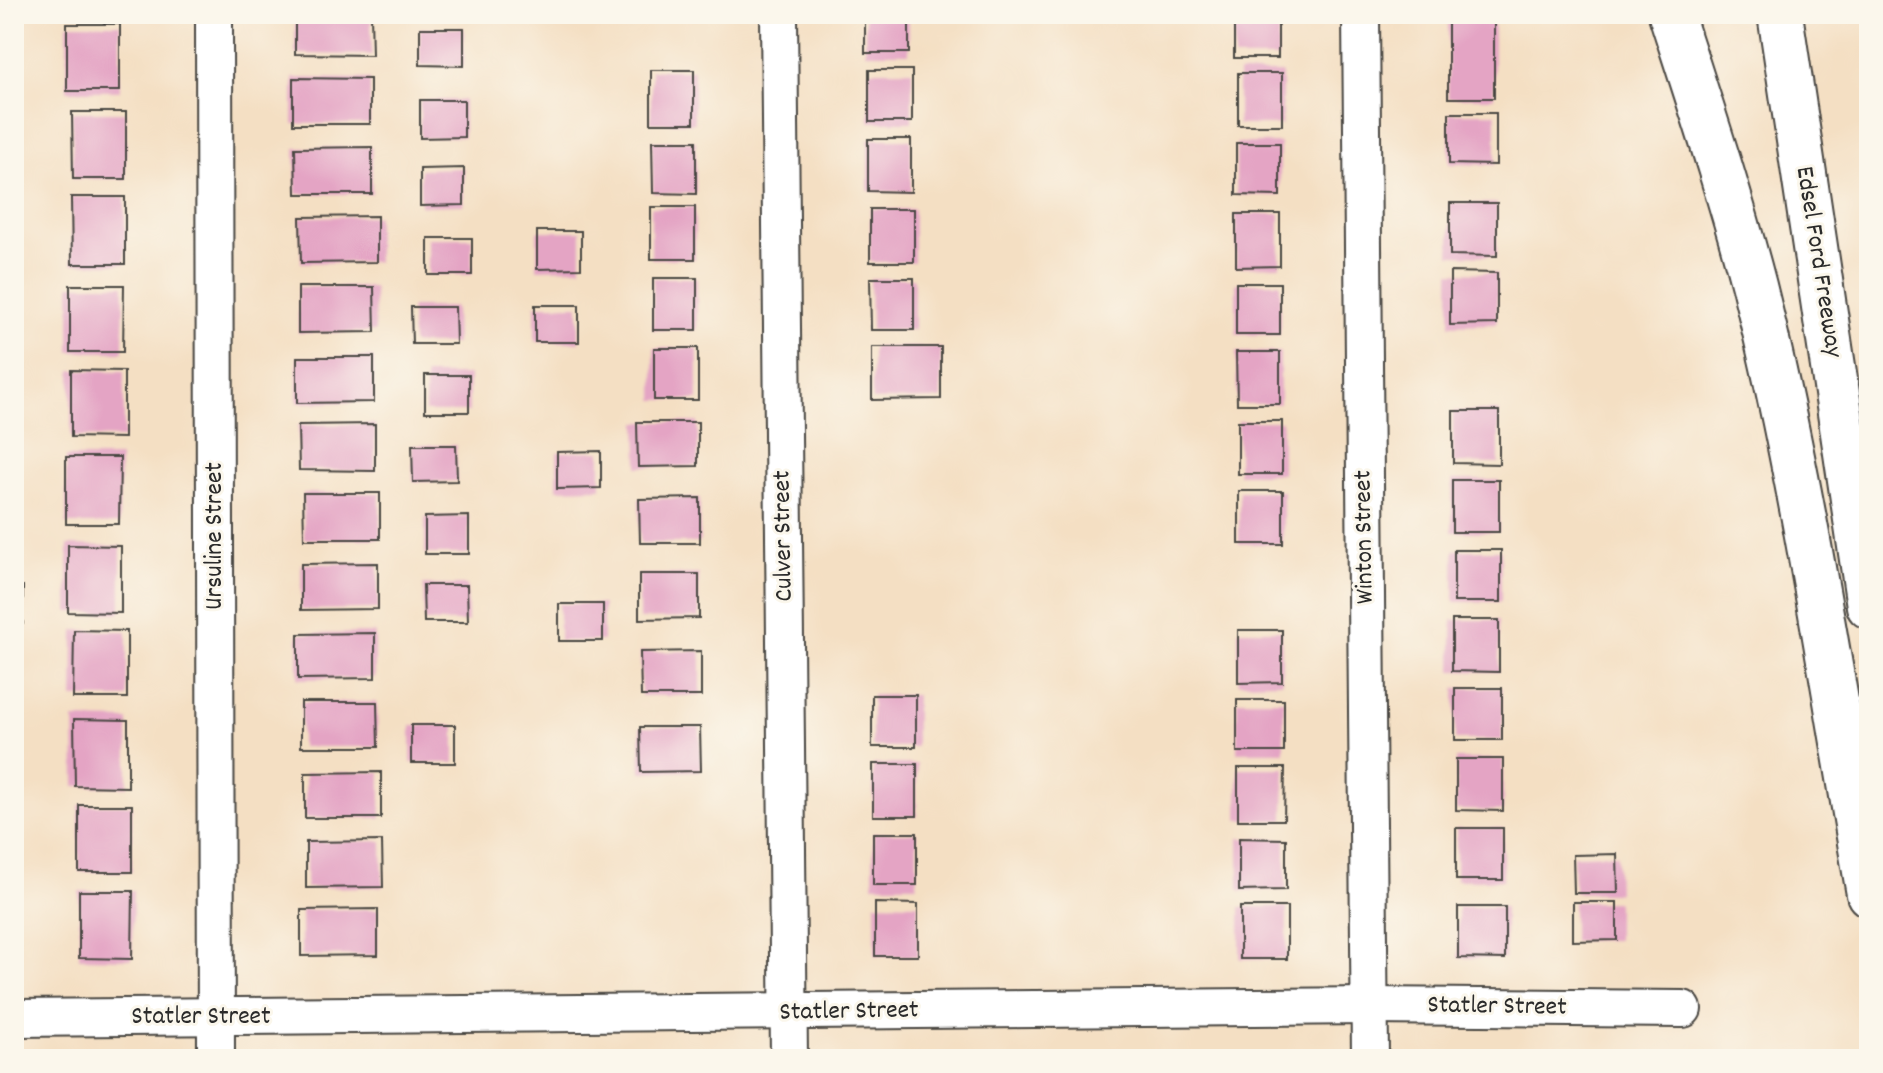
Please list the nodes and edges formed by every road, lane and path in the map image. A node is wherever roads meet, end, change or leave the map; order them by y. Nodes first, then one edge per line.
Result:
1 (214, 14) edge
2 (779, 14) edge
3 (1361, 14) edge
4 (1671, 14) edge
5 (1780, 14) edge
6 (1869, 606) edge
7 (1869, 894) edge
8 (1370, 1006) junction
9 (1683, 1009) dead end
10 (788, 1013) junction
11 (14, 1018) edge
12 (216, 1018) junction
13 (216, 1059) edge
14 (789, 1059) edge
15 (1370, 1059) edge

1 - 12 street, Ursuline Street
2 - 10 street, Culver Street
3 - 8 street, Winton Street
4 - 7 highway
5 - 6 highway, Edsel Ford Freeway
8 - 9 street, Statler Street
8 - 10 street, Statler Street
8 - 15 street, Winton Street
10 - 12 street, Statler Street
10 - 14 street, Culver Street
11 - 12 street, Statler Street
12 - 13 street, Ursuline Street

